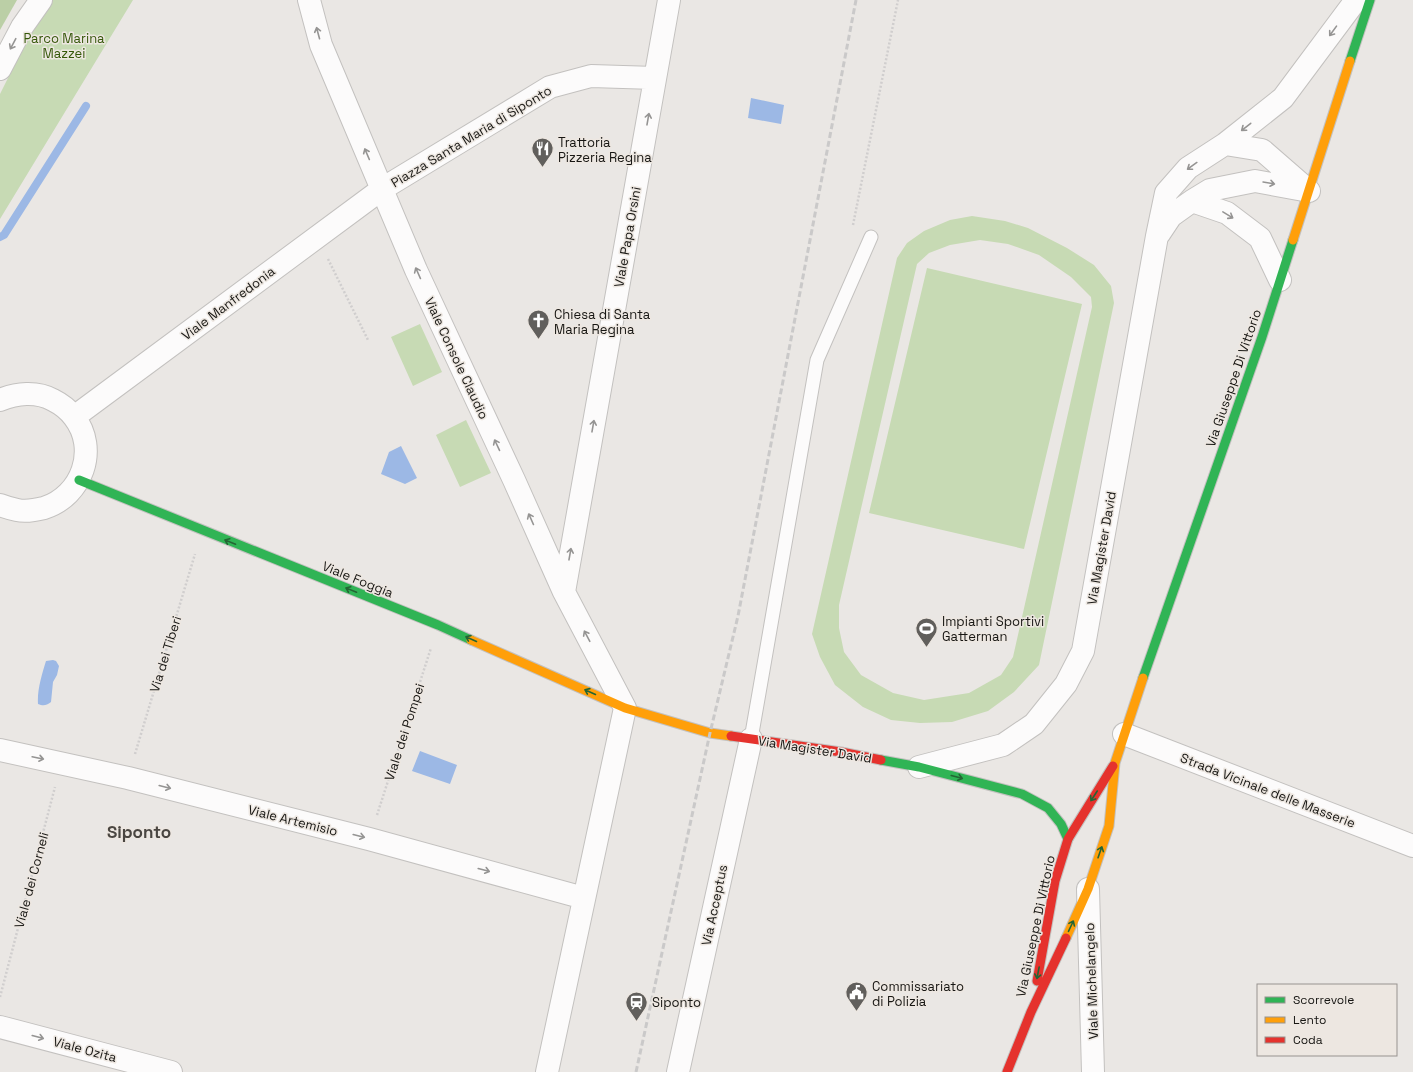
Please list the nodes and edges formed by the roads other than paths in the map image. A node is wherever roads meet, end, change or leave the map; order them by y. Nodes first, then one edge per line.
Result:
1 (41, 0) edge
2 (309, 0) edge
3 (669, 0) edge
4 (1356, 0) edge
5 (1370, 0) edge
6 (0, 68) edge
7 (655, 78) junction
8 (1225, 144) junction
9 (382, 189) junction
10 (1309, 191) junction
11 (1192, 201) junction
12 (1157, 236) junction
13 (871, 237) dead end
14 (1280, 280) junction
15 (0, 399) edge
16 (74, 417) junction
17 (79, 480) junction
18 (0, 505) edge
19 (564, 592) junction
20 (626, 708) junction
21 (1124, 734) junction
22 (751, 738) junction
23 (0, 750) edge
24 (1115, 763) junction
25 (919, 767) junction
26 (1068, 839) junction
27 (1413, 846) edge
28 (1088, 889) junction
29 (584, 898) junction
30 (1031, 1012) junction
31 (0, 1027) edge
32 (171, 1072) edge
33 (547, 1072) edge
34 (678, 1072) edge
35 (1007, 1072) edge
36 (1094, 1072) edge

1 -> 6 street
9 -> 2 street, Viale Console Claudio
3 - 7 street, Viale Papa Orsini
4 -> 8 street, Via Magister David
5 - 10 main road, Via Giuseppe Di Vittorio
7 - 9 street, Piazza Santa Maria di Siponto
19 -> 7 street, Viale Papa Orsini
8 - 10 street
8 -> 12 street, Via Magister David
9 - 16 street, Viale Manfredonia
19 -> 9 street, Viale Console Claudio
11 -> 10 street, Via Magister David
10 - 14 main road, Via Giuseppe Di Vittorio
11 - 12 street, Via Magister David
11 -> 14 street
12 - 25 street, Via Magister David
13 - 22 lane
14 - 21 main road, Via Giuseppe Di Vittorio
15 - 16 street
16 - 17 street
17 - 18 street
20 -> 17 main road, Viale Foggia
20 -> 19 street, Viale Console Claudio
20 - 22 main road, Via Magister David
20 - 29 street
21 - 24 main road, Via Giuseppe Di Vittorio
21 - 27 street, Strada Vicinale delle Masserie
22 - 25 main road, Via Magister David
22 - 34 street, Via Acceptus
23 -> 29 street, Viale Artemisio
24 -> 26 main road, Via Giuseppe Di Vittorio
28 -> 24 main road, Via Giuseppe Di Vittorio
25 -> 26 main road, Via Magister David
26 -> 30 main road, Via Giuseppe Di Vittorio
30 -> 28 main road, Via Giuseppe Di Vittorio
28 - 36 street, Viale Michelangelo
29 - 33 street
30 - 35 main road, Via Giuseppe Di Vittorio
31 -> 32 street, Viale Ozita

